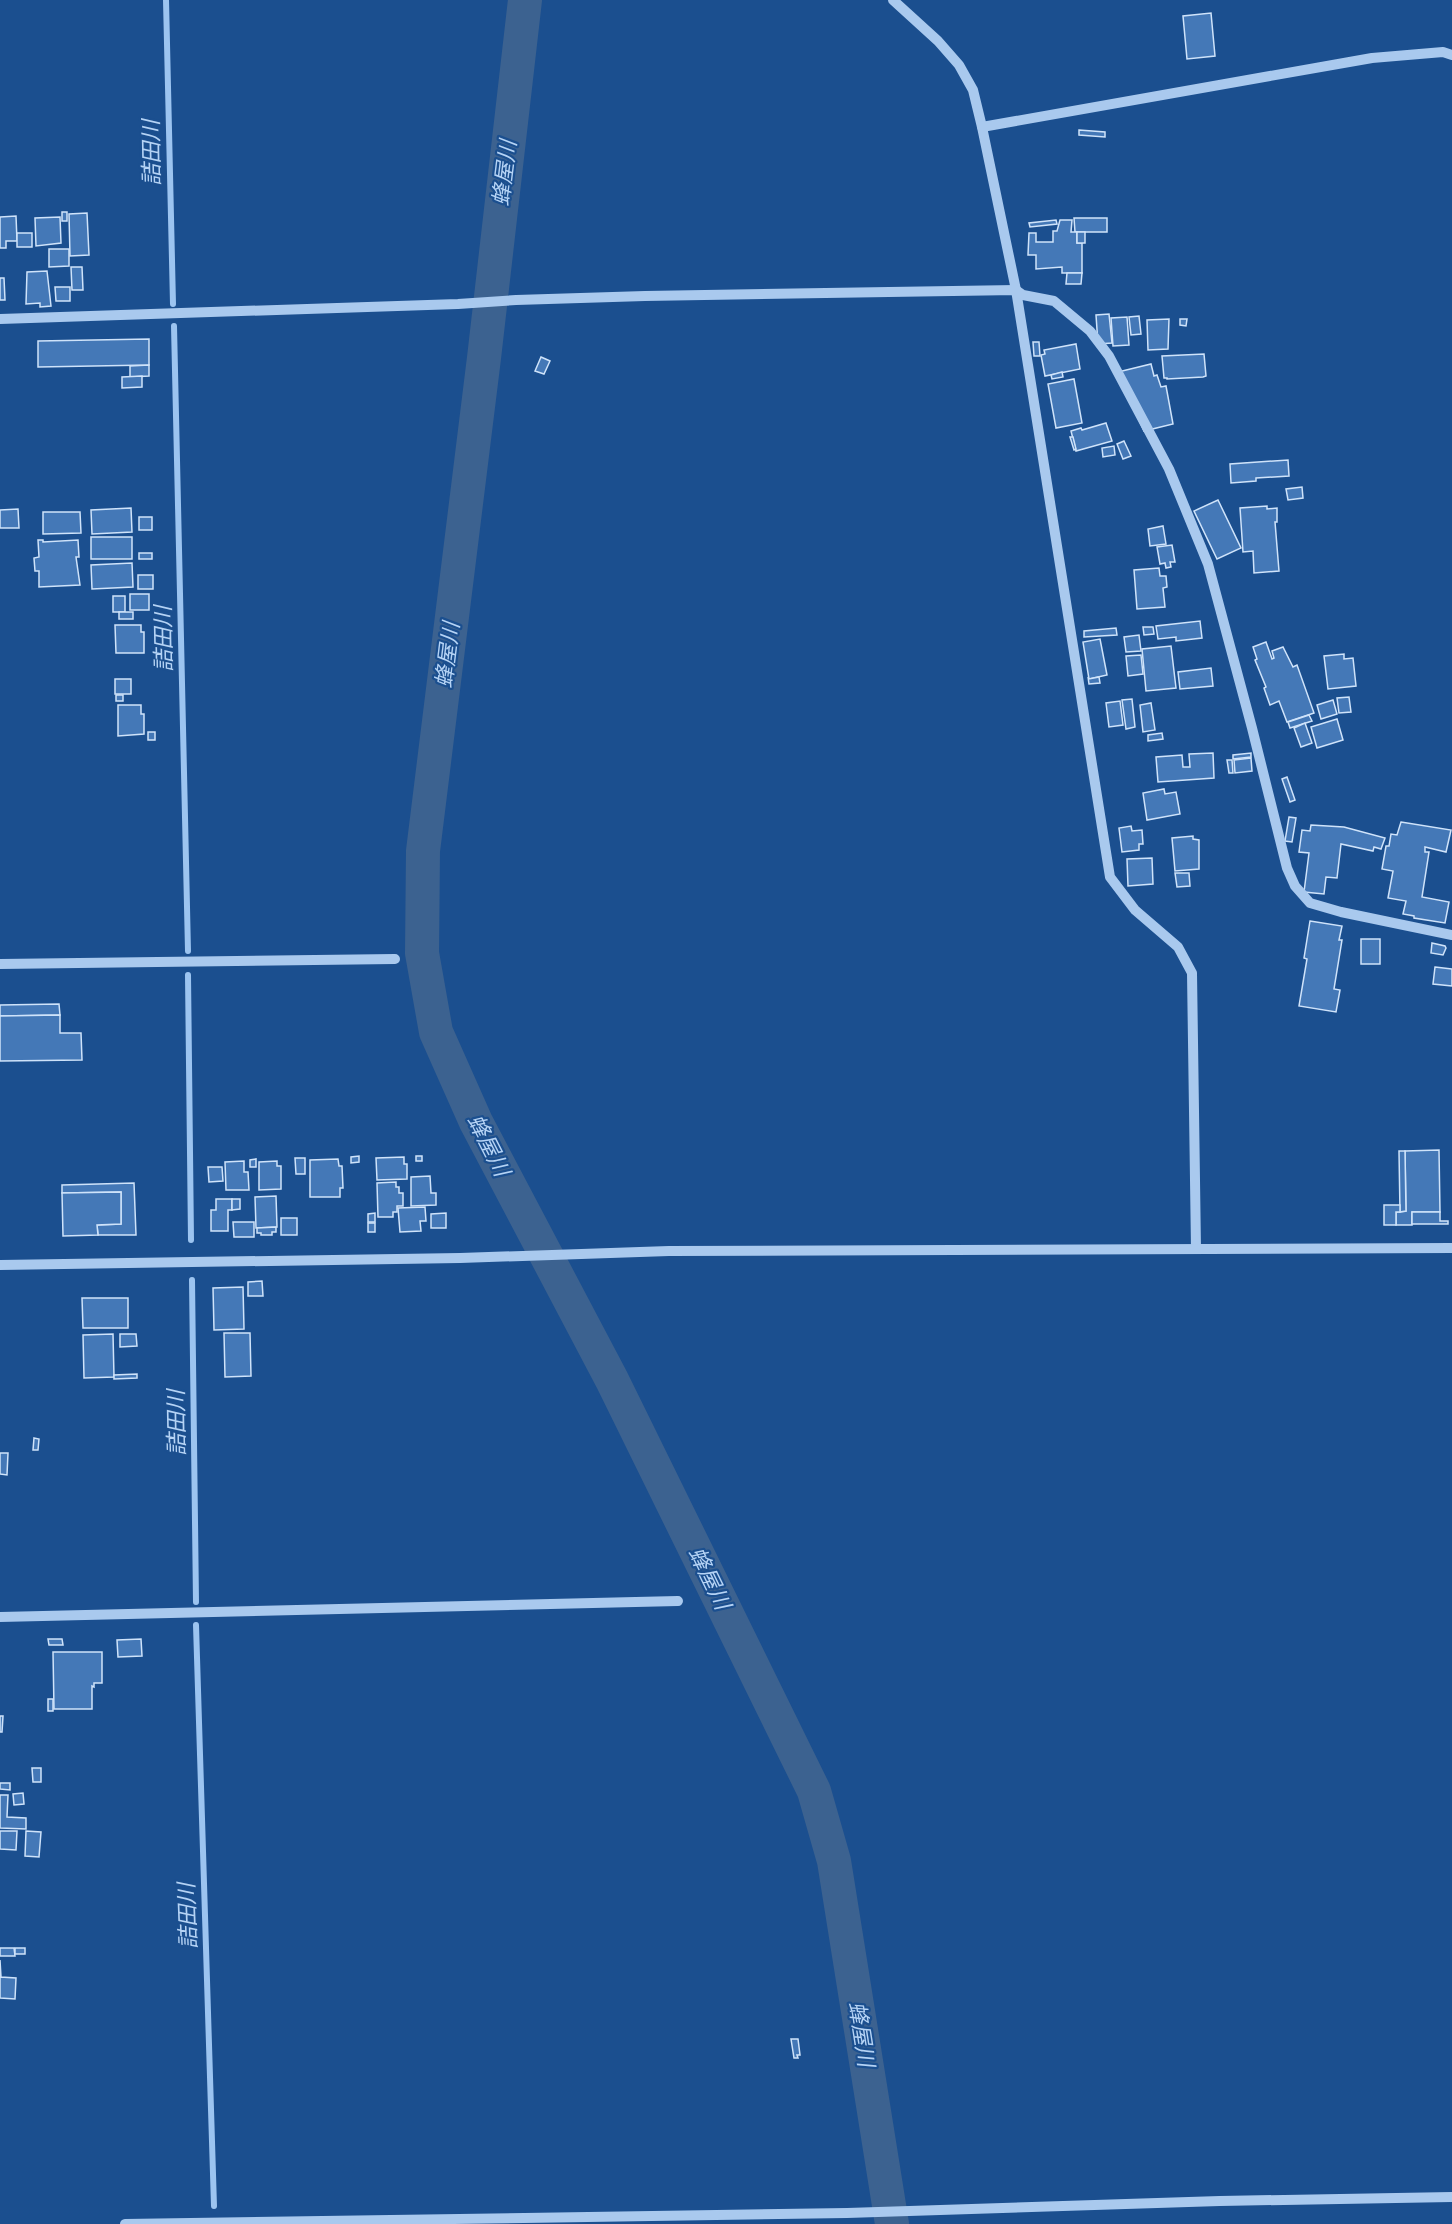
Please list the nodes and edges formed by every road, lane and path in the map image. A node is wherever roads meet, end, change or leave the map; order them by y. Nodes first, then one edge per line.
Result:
1 (893, 0) edge
2 (1452, 55) edge
3 (982, 127) junction
4 (1016, 290) junction
5 (0, 319) edge
6 (1452, 935) edge
7 (395, 959) dead end
8 (0, 964) edge
9 (1452, 1248) edge
10 (1196, 1249) junction
11 (0, 1265) edge
12 (678, 1601) dead end
13 (0, 1617) edge
14 (1452, 2197) edge
15 (125, 2224) edge

1 - 3 street
2 - 3 street
3 - 4 street
4 - 5 street
4 - 6 street
4 - 10 street
7 - 8 street
9 - 10 street
10 - 11 street
12 - 13 street
14 - 15 street

